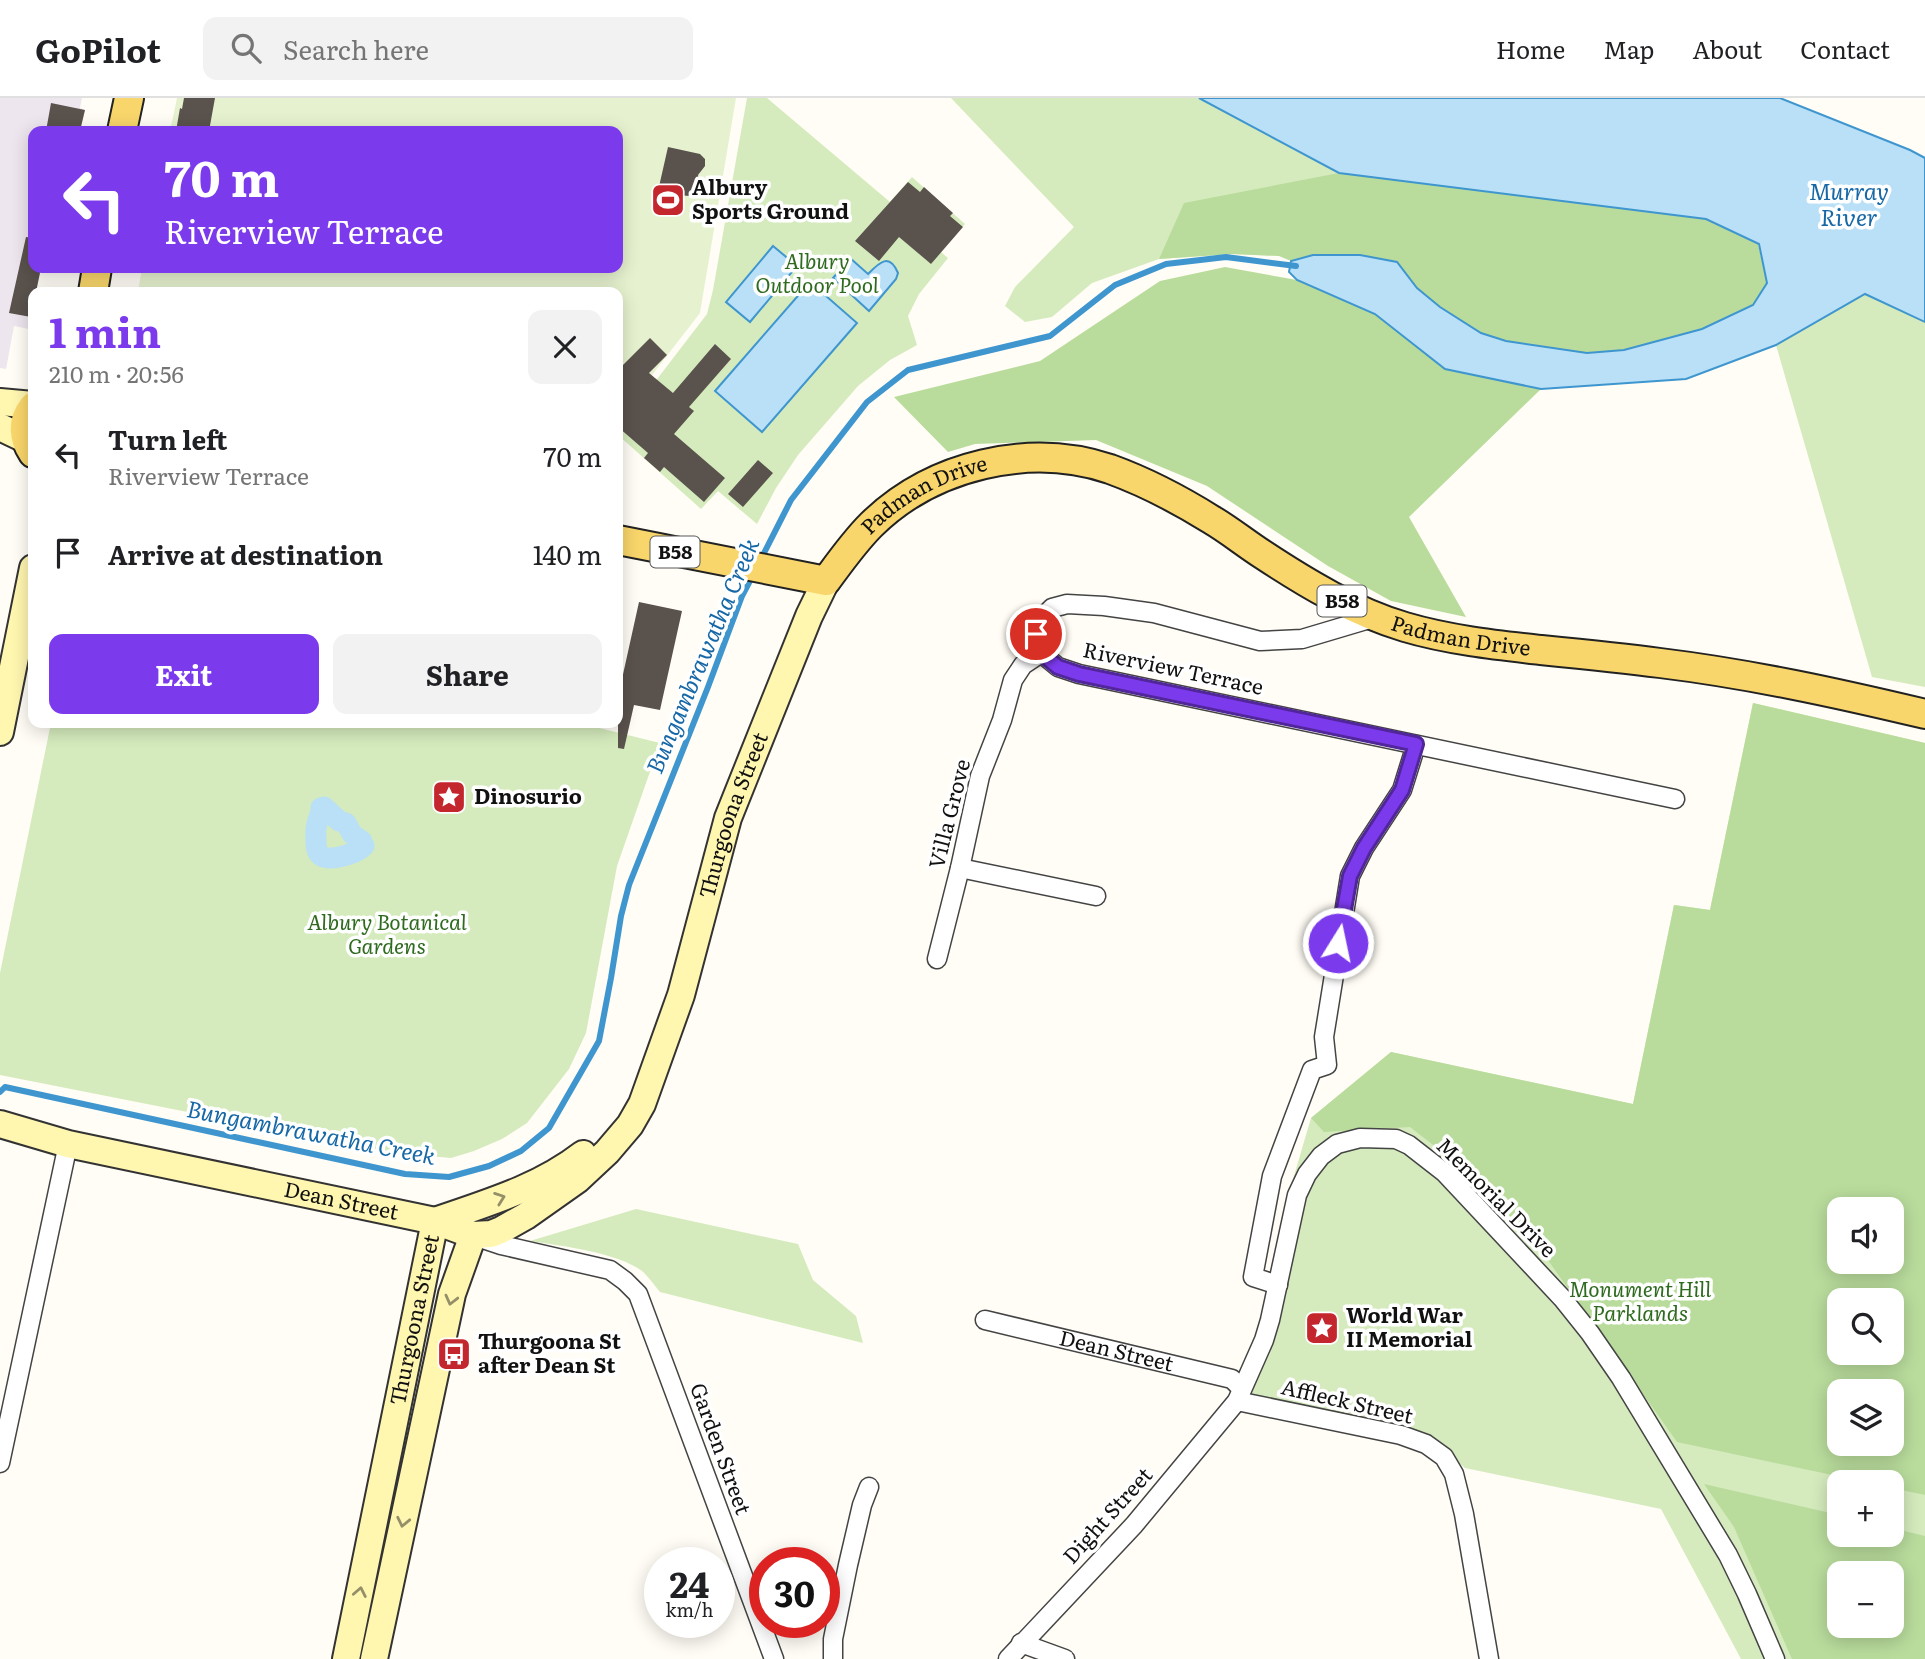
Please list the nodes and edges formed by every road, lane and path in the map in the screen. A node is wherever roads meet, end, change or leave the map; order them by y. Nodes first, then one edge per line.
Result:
1 (129, 98) edge
2 (123, 126) edge
3 (0, 402) edge
4 (28, 405) edge
5 (28, 415) edge
6 (0, 427) edge
7 (28, 440) edge
8 (28, 445) edge
9 (623, 541) edge
10 (826, 581) junction
11 (28, 593) edge
12 (1376, 617) junction
13 (1041, 653) junction
14 (1925, 713) edge
15 (0, 732) edge
16 (1416, 744) junction
17 (1675, 799) dead end
18 (960, 868) junction
19 (1096, 895) dead end
20 (937, 959) dead end
21 (659, 1056) junction
22 (0, 1124) edge
23 (0, 1132) edge
24 (35, 1136) junction
25 (68, 1144) junction
26 (435, 1221) junction
27 (473, 1235) junction
28 (1278, 1284) junction
29 (638, 1294) joint
30 (985, 1320) dead end
31 (1240, 1395) junction
32 (397, 1407) junction
33 (426, 1413) junction
34 (0, 1463) edge
35 (869, 1487) dead end
36 (1021, 1643) junction
37 (346, 1659) edge
38 (373, 1659) edge
39 (775, 1659) edge
40 (833, 1659) edge
41 (1008, 1659) edge
42 (1065, 1659) edge
43 (1489, 1659) edge
44 (1774, 1659) edge

1 - 2 main road
3 - 4 main road
5 - 7 main road
6 - 8 main road
9 - 10 main road, B58
10 - 12 main road, Padman Drive / B58
10 - 21 main road, Thurgoona Street
11 - 15 main road
12 - 13 street
12 - 14 main road, Padman Drive / B58
13 - 16 street, Riverview Terrace
13 - 18 street, Villa Grove
16 - 17 street, Riverview Terrace
16 - 28 street
18 - 19 street
18 - 20 street, Villa Grove
26 -> 21 main road, Thurgoona Street
21 - 27 main road, Thurgoona Street
22 - 24 main road, Dean Street
23 - 24 main road, Dean Street
24 - 25 main road, Dean Street
25 - 26 main road, Dean Street
25 - 34 street
26 - 27 main road, Dean Street
26 - 32 main road, Thurgoona Street
27 - 29 street, Dean Street
27 -> 33 main road, Thurgoona Street
28 - 31 street, Memorial Drive
28 - 44 street, Memorial Drive
29 - 39 street, Garden Street
30 - 31 street, Dean Street
31 - 36 street, Dight Street
31 - 43 street, Affleck Street
32 - 33 main road
37 -> 32 main road, Thurgoona Street
33 -> 38 main road, Thurgoona Street
35 - 40 street
36 - 41 street, Dight Street
36 - 42 street

